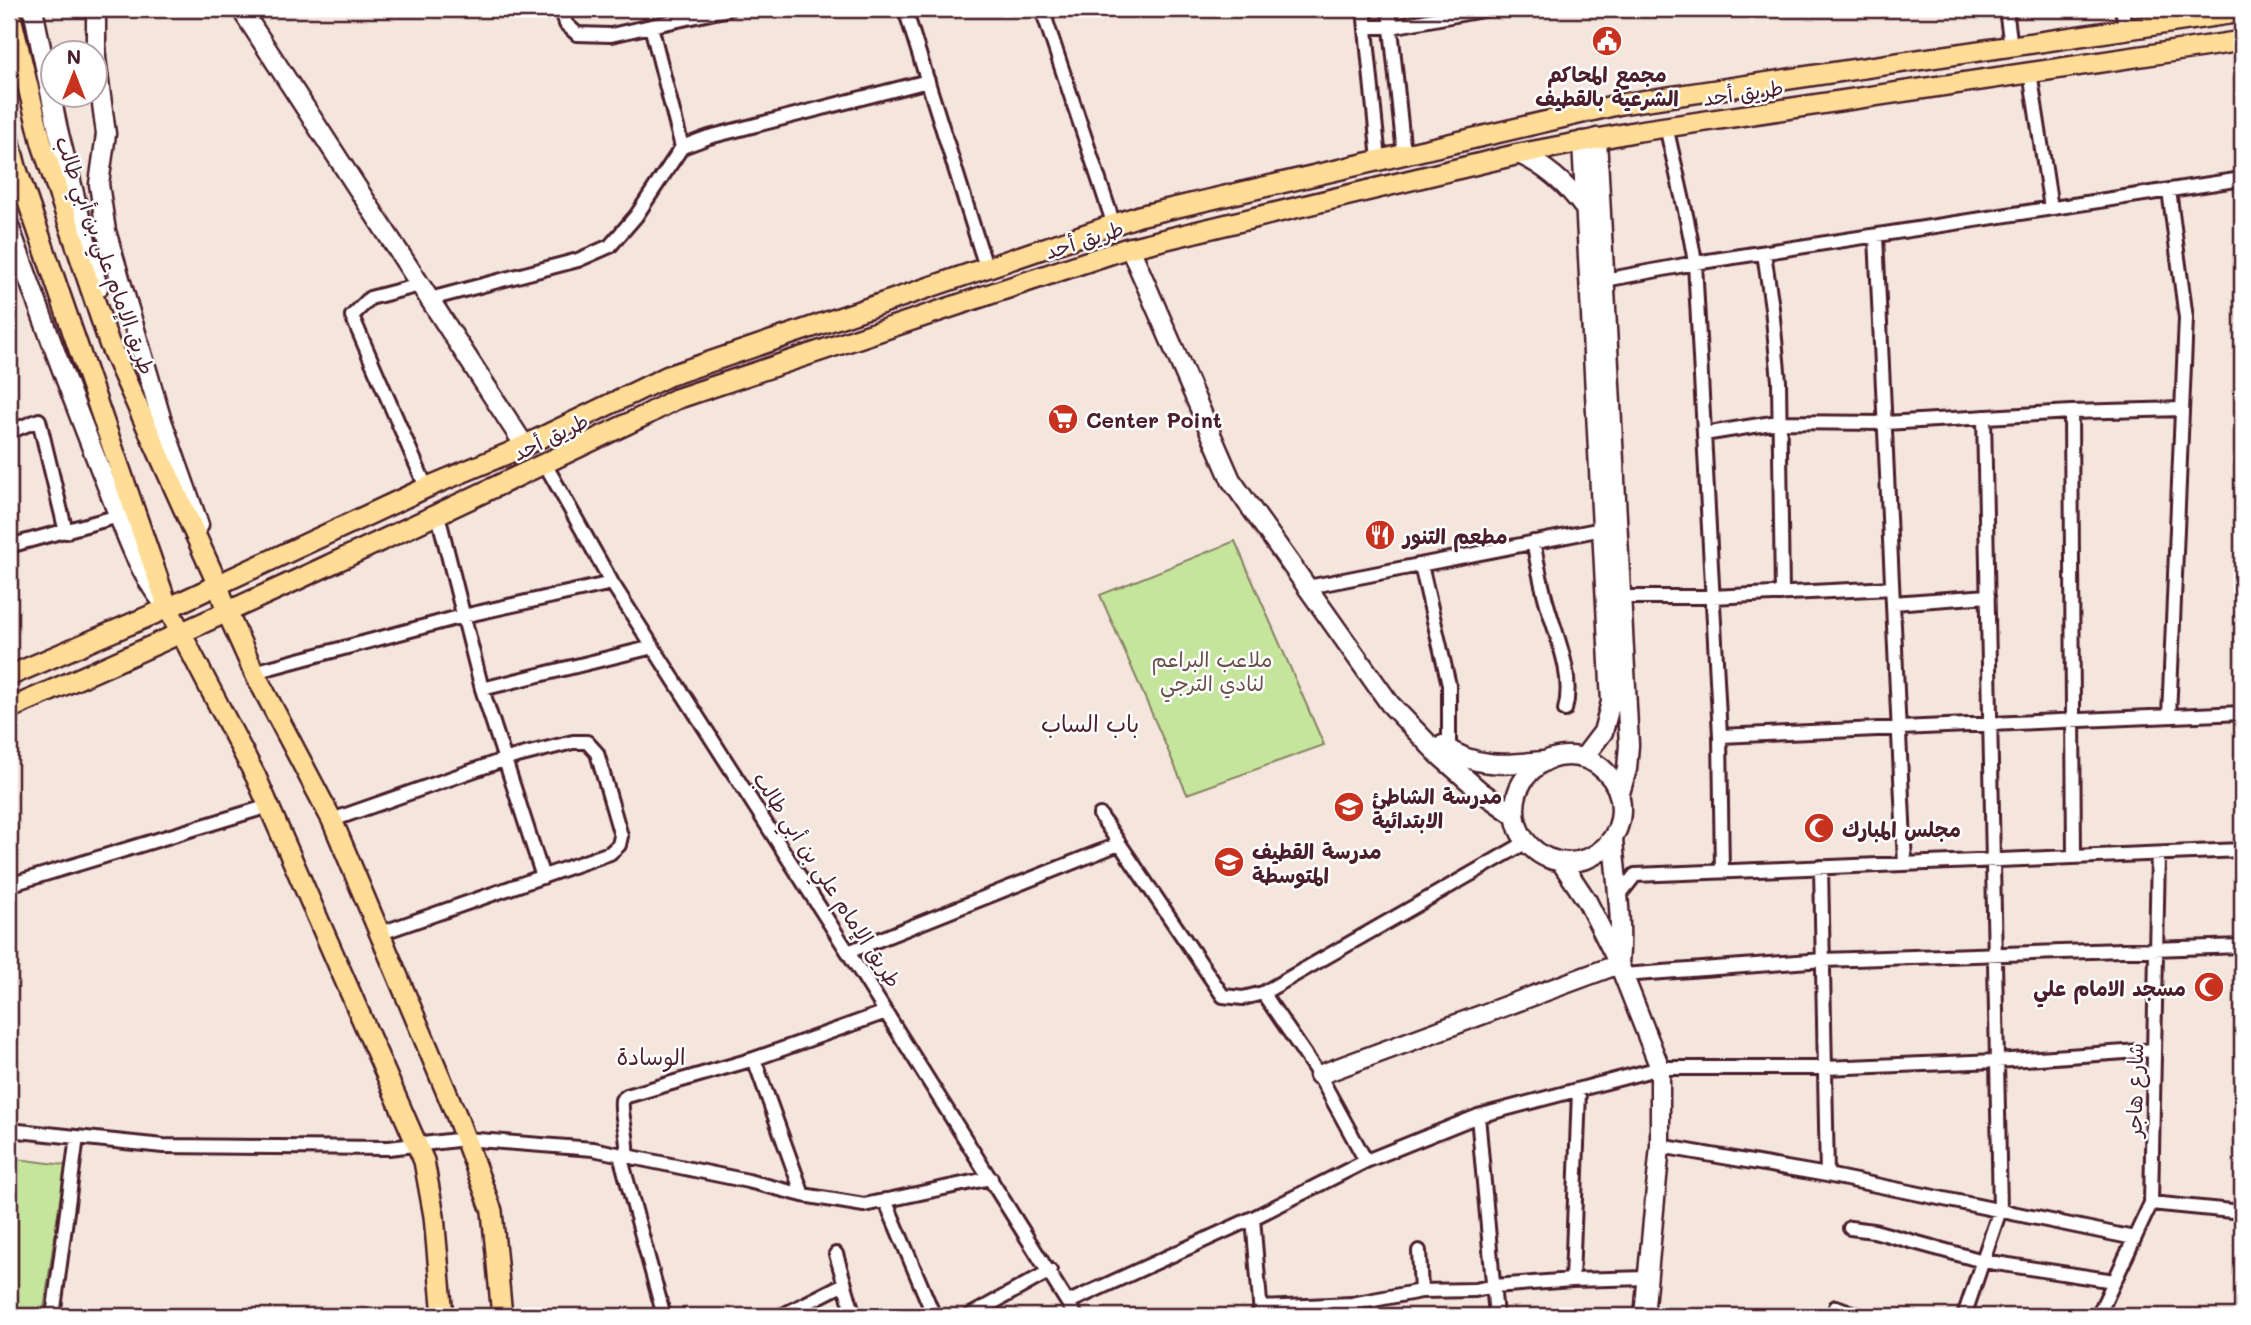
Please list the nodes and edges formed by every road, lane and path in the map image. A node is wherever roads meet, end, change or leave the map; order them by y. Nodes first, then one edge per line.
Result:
1 (9, 9) edge
2 (33, 9) edge
3 (96, 9) edge
4 (241, 9) edge
5 (562, 9) edge
6 (729, 9) edge
7 (905, 9) edge
8 (1042, 9) edge
9 (1364, 9) edge
10 (1389, 9) edge
11 (1488, 9) edge
12 (2006, 9) edge
13 (2122, 9) edge
14 (2235, 12) edge
15 (651, 26) junction
16 (1366, 27) junction
17 (1391, 27) junction
18 (2126, 30) junction
19 (2242, 41) edge
20 (2011, 47) junction
21 (2030, 72) junction
22 (928, 81) junction
23 (1666, 127) junction
24 (9, 139) edge
25 (1589, 140) junction
26 (681, 147) junction
27 (1404, 154) junction
28 (1519, 154) junction
29 (1379, 160) junction
30 (2242, 179) edge
31 (2169, 190) junction
32 (2051, 208) junction
33 (1586, 210) junction
34 (1114, 225) junction
35 (9, 226) edge
36 (1876, 236) junction
37 (1130, 248) junction
38 (1763, 253) junction
39 (1695, 263) junction
40 (986, 267) junction
41 (1605, 280) junction
42 (425, 292) junction
43 (109, 343) junction
44 (2182, 409) junction
45 (2071, 412) junction
46 (1984, 417) junction
47 (1778, 422) junction
48 (1885, 423) junction
49 (9, 432) edge
50 (1704, 434) junction
51 (525, 446) junction
52 (545, 464) junction
53 (430, 486) junction
54 (438, 515) junction
55 (119, 516) junction
56 (1602, 529) junction
57 (66, 532) junction
58 (1533, 542) junction
59 (9, 546) edge
60 (1422, 565) junction
61 (612, 583) junction
62 (218, 585) junction
63 (1308, 587) junction
64 (1892, 588) junction
65 (1782, 594) junction
66 (1988, 596) junction
67 (1621, 597) junction
68 (1712, 597) junction
69 (1893, 603) junction
70 (168, 608) junction
71 (227, 612) junction
72 (463, 616) junction
73 (181, 635) junction
74 (653, 647) junction
75 (254, 672) junction
76 (9, 676) edge
77 (482, 689) junction
78 (1390, 704) junction
79 (9, 709) edge
80 (1565, 710) dead end
81 (2242, 713) edge
82 (2169, 716) junction
83 (2074, 720) junction
84 (1990, 724) junction
85 (1899, 728) junction
86 (1720, 736) junction
87 (1449, 750) junction
88 (1584, 757) junction
89 (506, 759) junction
90 (1543, 761) junction
91 (1620, 793) junction
92 (269, 806) junction
93 (1100, 815) dead end
94 (1514, 815) junction
95 (332, 820) junction
96 (1613, 839) junction
97 (1119, 844) junction
98 (1525, 844) junction
99 (2242, 850) edge
100 (2158, 853) junction
101 (2074, 857) junction
102 (1993, 860) junction
103 (1561, 862) junction
104 (1905, 864) junction
105 (1821, 867) junction
106 (1722, 871) junction
107 (543, 877) junction
108 (9, 885) edge
109 (1616, 899) junction
110 (381, 933) junction
111 (2242, 946) edge
112 (2156, 949) junction
113 (848, 952) junction
114 (1995, 956) junction
115 (1823, 960) junction
116 (1621, 969) junction
117 (1263, 993) junction
118 (886, 1012) junction
119 (2154, 1050) junction
120 (754, 1059) junction
121 (1997, 1061) junction
122 (1660, 1068) junction
123 (1825, 1068) junction
124 (1319, 1075) junction
125 (1578, 1091) junction
126 (1478, 1116) junction
127 (9, 1130) edge
128 (77, 1138) junction
129 (466, 1139) junction
130 (418, 1146) junction
131 (1660, 1146) junction
132 (624, 1156) junction
133 (1366, 1161) junction
134 (1827, 1175) junction
135 (991, 1178) junction
136 (803, 1195) junction
137 (885, 1200) junction
138 (2151, 1203) junction
139 (2000, 1210) junction
140 (2242, 1212) edge
141 (1253, 1218) junction
142 (1850, 1228) dead end
143 (2134, 1238) junction
144 (1419, 1251) dead end
145 (836, 1254) dead end
146 (1983, 1261) junction
147 (1049, 1271) junction
148 (1648, 1278) junction
149 (1572, 1280) junction
150 (2114, 1281) junction
151 (844, 1284) junction
152 (1494, 1286) junction
153 (1421, 1291) junction
154 (1069, 1302) junction
155 (1836, 1307) dead end
156 (1353, 1310) edge
157 (1260, 1312) edge
158 (53, 1316) edge
159 (443, 1316) edge
160 (502, 1316) edge
161 (664, 1316) edge
162 (781, 1316) edge
163 (854, 1316) edge
164 (934, 1316) edge
165 (970, 1316) edge
166 (1076, 1316) edge
167 (1496, 1316) edge
168 (1644, 1316) edge
169 (1861, 1316) edge
170 (1964, 1316) edge
171 (2098, 1316) edge

1 - 43 main road, طريق الإمام علي بن أبي طالب
2 - 43 street
3 - 62 street
4 - 42 street
5 - 15 street
6 - 15 street
7 - 22 street
8 - 34 street
9 - 16 street
10 - 17 street
11 - 17 street
12 - 20 street
13 - 18 street
14 - 18 main road, طريق أحد
15 - 26 street
16 - 17 street
16 - 29 street
17 - 27 street
18 - 20 main road, طريق أحد
19 - 21 main road, طريق أحد
20 - 27 main road, طريق أحد
21 - 23 main road, طريق أحد
21 - 32 street
22 - 26 street
22 - 40 street
23 - 25 main road, طريق أحد
23 - 39 street
24 - 70 main road
25 - 28 main road, طريق أحد
25 - 33 street
25 - 41 street
26 - 42 street
27 - 29 main road, طريق أحد
28 - 33 street
28 - 37 main road, طريق أحد
29 - 34 main road, طريق أحد
30 - 31 street
31 - 32 street
31 - 44 street
32 - 36 street
33 - 56 street
34 - 40 main road, طريق أحد
35 - 55 street
36 - 38 street
36 - 48 street
37 - 52 main road, طريق أحد
37 - 63 street
38 - 39 street
38 - 47 street
39 - 41 street
39 - 50 street
40 - 51 main road, طريق أحد
41 - 67 street
42 - 51 street
42 - 53 street
43 - 62 main road, طريق الإمام علي بن أبي طالب
44 - 45 street
44 - 82 street
45 - 46 street
45 - 83 street
46 - 48 street
46 - 66 street
47 - 48 street
47 - 50 street
47 - 65 street
48 - 64 street
49 - 57 street
50 - 68 street
51 - 53 main road, طريق أحد
52 - 54 main road, طريق أحد
52 - 61 street, طريق الإمام علي بن أبي طالب
53 - 62 main road, طريق أحد
54 - 71 main road, طريق أحد
54 - 72 street
55 - 57 street
55 - 70 street
56 - 58 street
56 - 88 street
57 - 59 street
58 - 60 street
58 - 80 street
60 - 63 street
60 - 87 street
61 - 72 street
61 - 74 street, طريق الإمام علي بن أبي طالب
62 - 70 main road, طريق أحد
62 - 71 main road, طريق الإمام علي بن أبي طالب
63 - 78 street
64 - 65 street
64 - 69 street
65 - 68 street
66 - 69 street
66 - 84 street
67 - 68 street
67 - 91 street
68 - 86 street
69 - 85 street
70 - 73 main road
70 - 76 main road, طريق أحد
71 - 73 main road, طريق أحد
71 - 75 main road, طريق الإمام علي بن أبي طالب
72 - 75 street
72 - 77 street
73 - 79 main road, طريق أحد
73 - 92 main road
74 - 77 street
74 - 113 street, طريق الإمام علي بن أبي طالب
75 - 95 main road, طريق الإمام علي بن أبي طالب
77 - 89 street
78 - 87 street
78 - 94 street
81 - 82 street
82 - 83 street
83 - 84 street
83 - 101 street
84 - 85 street
84 - 102 street
85 - 86 street
85 - 104 street
86 - 106 street
87 - 90 street
88 - 90 street
88 - 91 street
89 - 95 street
89 - 107 street
89 - 107 street
90 - 94 street
91 - 96 street
92 - 108 street
92 - 130 main road
93 - 97 street
94 - 98 street
95 - 110 main road, طريق الإمام علي بن أبي طالب
96 - 103 street
96 - 109 street
97 - 113 street
97 - 117 street
98 - 103 street
98 - 117 street
99 - 100 street
100 - 101 street
100 - 112 street, شارع هاجر
101 - 102 street
102 - 104 street
102 - 114 street
103 - 116 street
104 - 105 street
105 - 106 street
105 - 115 street
106 - 109 street
107 - 110 street
109 - 116 street
110 - 129 main road, طريق الإمام علي بن أبي طالب
111 - 112 street
112 - 114 street
112 - 119 street, شارع هاجر
113 - 118 street, طريق الإمام علي بن أبي طالب
114 - 115 street
114 - 121 street
115 - 116 street
115 - 123 street
116 - 122 street
116 - 124 street
117 - 124 street
118 - 120 street
118 - 135 street, طريق الإمام علي بن أبي طالب
119 - 121 street
119 - 138 street, شارع هاجر
120 - 132 street
120 - 136 street
121 - 123 street
121 - 139 street
122 - 123 street
122 - 125 street
122 - 131 street
123 - 134 street
124 - 133 street
125 - 126 street
125 - 149 street
126 - 133 street
126 - 152 street
127 - 128 street
128 - 130 street
128 - 158 street
129 - 130 street
129 - 132 street
129 - 160 main road, طريق الإمام علي بن أبي طالب
130 - 159 main road
131 - 134 street
131 - 148 street
132 - 136 street
132 - 161 street
133 - 141 street
134 - 139 street
135 - 137 street
135 - 147 street, طريق الإمام علي بن أبي طالب
136 - 137 street
137 - 164 street
138 - 140 street
138 - 143 street, شارع هاجر
139 - 143 street
139 - 146 street
141 - 154 street
141 - 157 street
142 - 146 street
143 - 150 street, شارع هاجر
144 - 153 street
145 - 151 street
146 - 150 street
146 - 170 street
147 - 154 street, طريق الإمام علي بن أبي طالب
147 - 165 street
148 - 149 street
148 - 168 street
149 - 152 street
150 - 171 street, شارع هاجر
151 - 162 street
151 - 163 street
152 - 153 street
152 - 167 street
153 - 156 street
154 - 166 street, طريق الإمام علي بن أبي طالب
155 - 169 street
156 - 157 street

